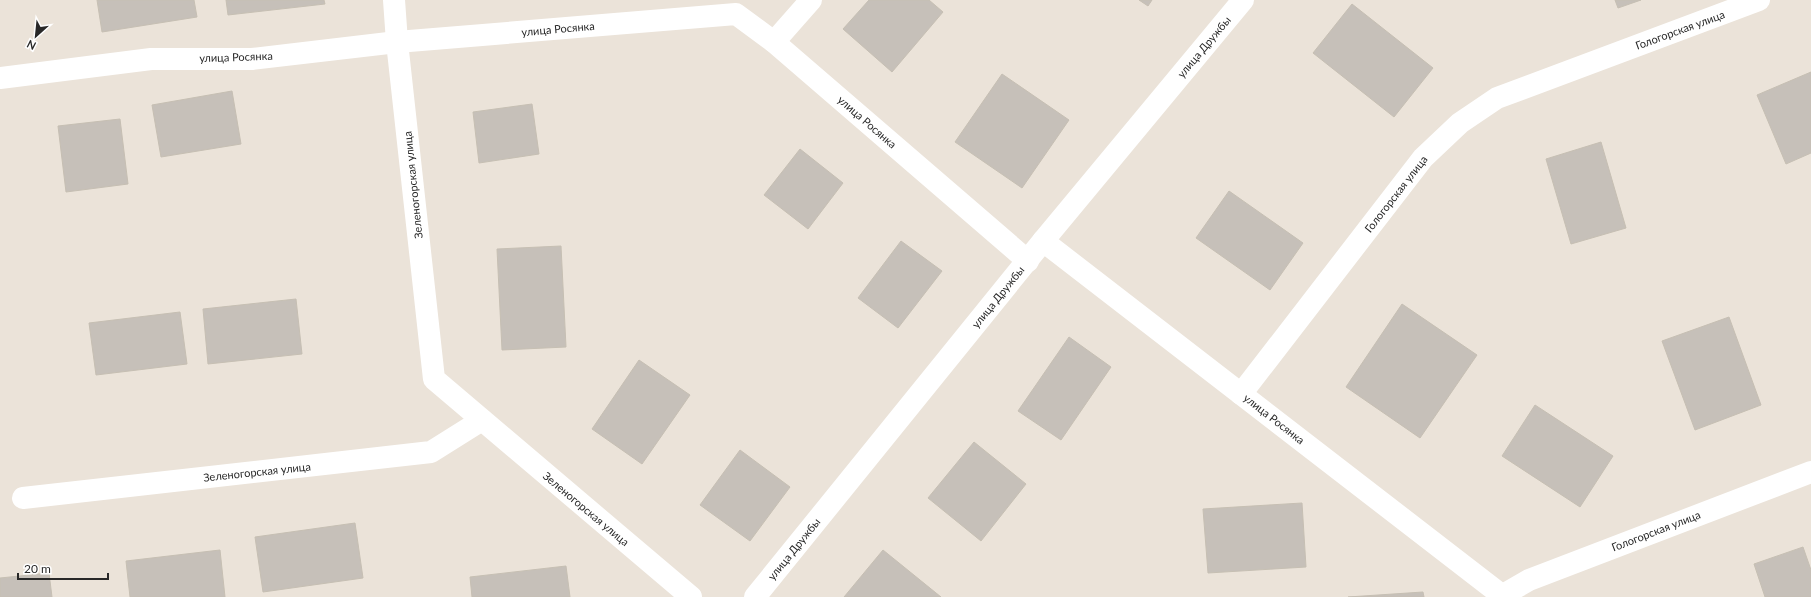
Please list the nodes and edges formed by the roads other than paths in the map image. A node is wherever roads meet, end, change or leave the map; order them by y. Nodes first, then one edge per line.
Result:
1 (394, 0) edge
2 (811, 0) edge
3 (1243, 0) edge
4 (1759, 0) edge
5 (397, 42) junction
6 (774, 42) junction
7 (0, 78) edge
8 (1043, 241) junction
9 (1028, 261) junction
10 (1241, 394) junction
11 (482, 420) junction
12 (1811, 472) edge
13 (23, 498) dead end
14 (1503, 596) edge
15 (691, 597) edge
16 (755, 597) edge

1 - 5 street, Зеленогорская улица
2 - 6 street
3 - 8 street, улица Дружбы
4 - 10 street, Гологорская улица
5 - 6 street, улица Росянка
5 - 7 street, улица Росянка
5 - 11 street, Зеленогорская улица
6 - 9 street, улица Росянка
8 - 9 street, улица Дружбы
8 - 10 street, улица Росянка
9 - 16 street, улица Дружбы
10 - 14 street, улица Росянка
11 - 13 street, Зеленогорская улица
11 - 15 street, Зеленогорская улица
12 - 14 street, Гологорская улица

